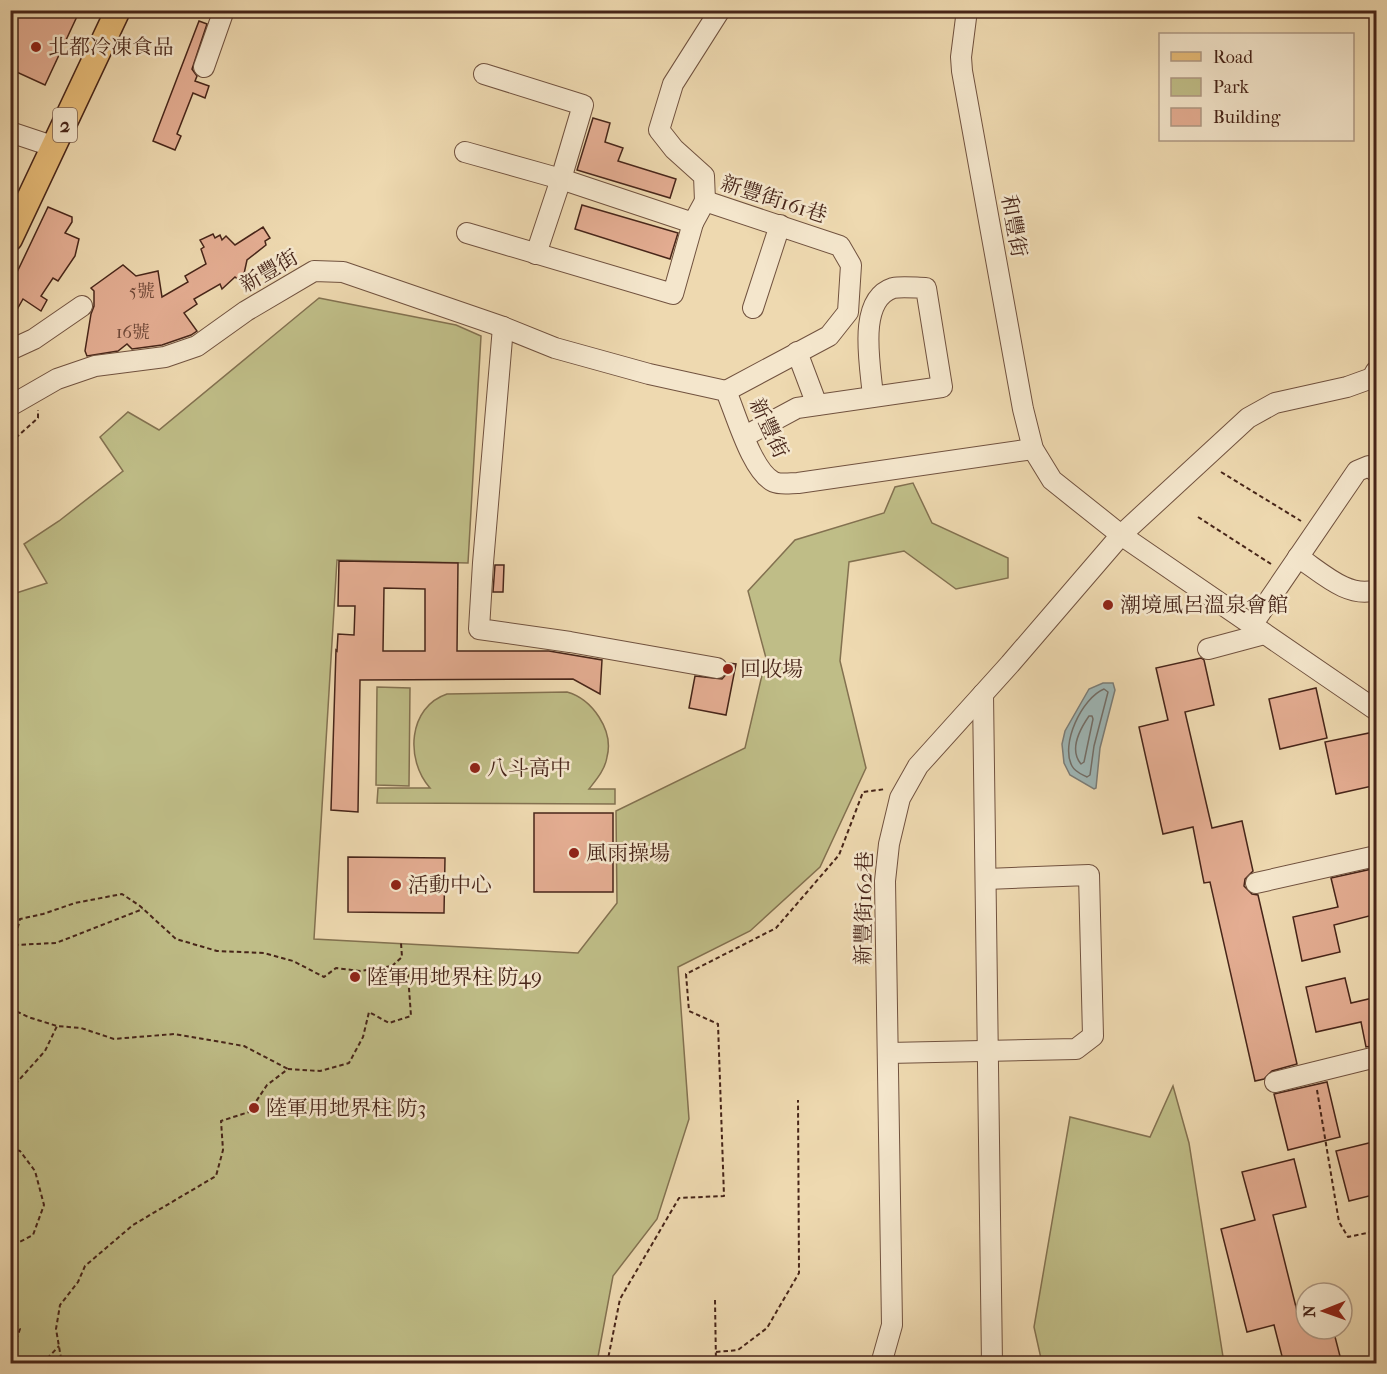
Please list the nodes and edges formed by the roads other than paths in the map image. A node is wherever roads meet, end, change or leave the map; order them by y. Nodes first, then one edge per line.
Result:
1 (118, 10) edge
2 (224, 10) edge
3 (720, 10) edge
4 (967, 10) edge
5 (204, 68) dead end
6 (484, 74) dead end
7 (10, 132) edge
8 (55, 147) junction
9 (465, 152) dead end
10 (561, 179) junction
11 (705, 201) junction
12 (693, 223) junction
13 (780, 225) junction
14 (467, 233) dead end
15 (10, 239) edge
16 (536, 254) junction
17 (82, 306) dead end
18 (753, 308) dead end
19 (503, 327) junction
20 (10, 350) edge
21 (797, 352) junction
22 (1377, 371) edge
23 (726, 391) junction
24 (873, 397) junction
25 (817, 405) junction
26 (10, 406) edge
27 (745, 436) junction
28 (1033, 449) junction
29 (1377, 472) edge
30 (1121, 535) junction
31 (1298, 557) junction
32 (1377, 590) edge
33 (1258, 630) junction
34 (1208, 650) dead end
35 (717, 668) dead end
36 (983, 694) junction
37 (1373, 702) edge
38 (1377, 856) edge
39 (986, 879) junction
40 (1256, 882) dead end
41 (988, 1050) junction
42 (888, 1053) junction
43 (1377, 1058) edge
44 (1275, 1082) dead end
45 (881, 1364) edge
46 (992, 1364) edge

1 - 8 main road, 2
2 - 5 street
3 - 11 street
4 - 28 street, 和豐街
6 - 10 street
7 - 8 street
8 - 15 main road, 2
9 - 10 street
10 - 12 street
10 - 16 street
11 - 12 street, 新豐街161巷
11 - 13 street, 新豐街161巷
12 - 16 street, 新豐街161巷
13 - 18 street
13 - 21 street, 新豐街161巷
14 - 16 street
17 - 20 street
19 - 23 street, 新豐街
19 - 26 street, 新豐街
19 - 35 street
21 - 23 street, 新豐街161巷
21 - 25 street
22 - 30 street, 新豐街162巷
23 - 27 street, 新豐街
24 - 24 street
24 - 25 street
25 - 27 street
27 - 28 street, 新豐街
28 - 30 street
29 - 31 street
30 - 33 street
30 - 36 street, 新豐街162巷
31 - 32 street
31 - 33 street
33 - 34 street
33 - 37 street
36 - 39 street
36 - 42 street, 新豐街162巷
38 - 40 street
39 - 41 street
39 - 41 street
41 - 42 street
41 - 46 street
42 - 45 street, 新豐街162巷
43 - 44 street

